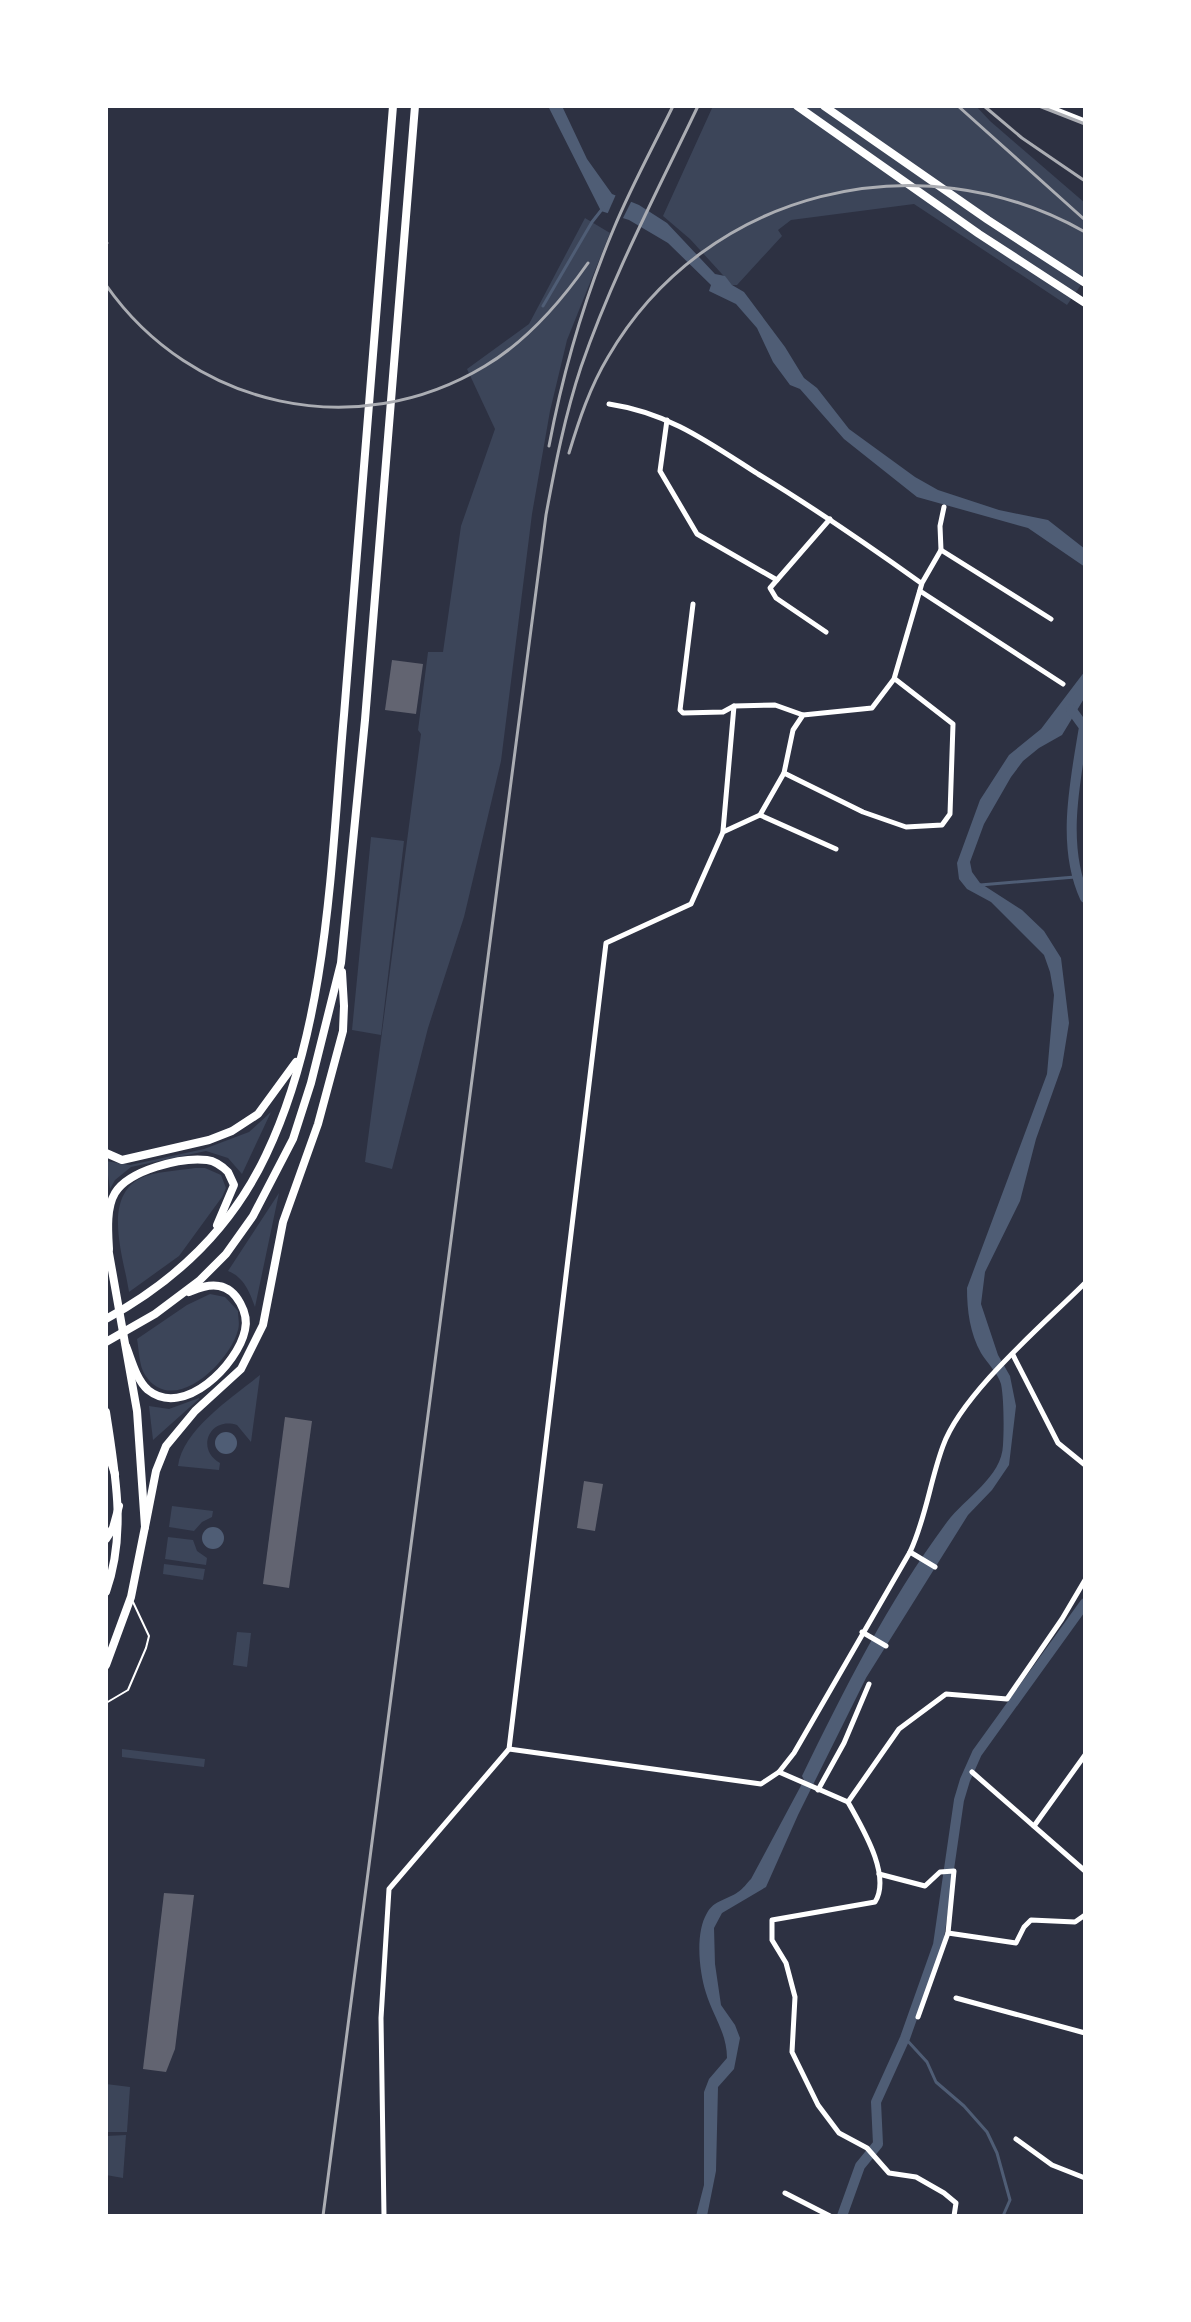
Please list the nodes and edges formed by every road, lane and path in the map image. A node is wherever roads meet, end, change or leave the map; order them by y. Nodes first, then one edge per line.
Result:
1 (393, 106) edge
2 (415, 106) edge
3 (797, 106) edge
4 (824, 106) edge
5 (1047, 106) edge
6 (1085, 121) edge
7 (380, 282) junction
8 (1085, 283) edge
9 (400, 284) junction
10 (1085, 303) edge
11 (609, 404) dead end
12 (667, 420) junction
13 (944, 507) dead end
14 (830, 519) junction
15 (941, 550) junction
16 (777, 580) junction
17 (922, 583) junction
18 (920, 591) junction
19 (693, 604) dead end
20 (1051, 619) dead end
21 (826, 632) dead end
22 (894, 679) junction
23 (1063, 684) dead end
24 (734, 706) junction
25 (803, 715) junction
26 (344, 719) junction
27 (365, 720) junction
28 (784, 773) junction
29 (760, 815) junction
30 (723, 832) junction
31 (836, 849) dead end
32 (341, 963) junction
33 (301, 1053) junction
34 (106, 1153) edge
35 (106, 1236) edge
36 (208, 1243) junction
37 (109, 1249) junction
38 (1085, 1283) edge
39 (181, 1295) junction
40 (106, 1319) edge
41 (106, 1342) edge
42 (126, 1346) junction
43 (1013, 1355) junction
44 (106, 1412) edge
45 (106, 1447) edge
46 (1085, 1465) edge
47 (115, 1474) junction
48 (119, 1506) junction
49 (145, 1527) junction
50 (106, 1539) edge
51 (910, 1552) junction
52 (935, 1567) dead end
53 (1085, 1580) edge
54 (106, 1592) edge
55 (131, 1597) junction
56 (862, 1632) junction
57 (886, 1646) dead end
58 (106, 1665) edge
59 (869, 1684) dead end
60 (106, 1703) edge
61 (509, 1749) junction
62 (1085, 1755) edge
63 (779, 1772) junction
64 (972, 1772) dead end
65 (817, 1790) junction
66 (848, 1802) junction
67 (1034, 1826) junction
68 (1085, 1871) edge
69 (879, 1874) junction
70 (1085, 1915) edge
71 (948, 1933) junction
72 (956, 1998) dead end
73 (918, 2017) dead end
74 (1085, 2033) edge
75 (1016, 2139) dead end
76 (1085, 2178) edge
77 (785, 2193) dead end
78 (384, 2216) edge
79 (830, 2216) edge
80 (954, 2216) edge

1 - 7 main road
2 - 9 main road
3 - 10 main road
4 - 8 main road
5 - 6 street
7 - 9 main road
7 - 26 main road
9 - 27 main road
11 - 12 street
12 - 14 street
12 - 16 street
13 - 15 street
14 - 16 street
14 - 17 street
15 - 17 street
15 - 20 street
16 - 21 street
17 - 18 street
18 - 22 street
18 - 23 street
19 - 24 street
22 - 25 street
22 - 28 street
24 - 25 street
24 - 30 street
25 - 28 street
26 - 27 main road
26 - 33 main road
27 - 32 main road
28 - 29 street
29 - 30 street
29 - 31 street
30 - 61 street
32 - 39 main road
32 - 49 main road
33 - 34 main road
33 - 36 main road
35 - 37 main road
36 - 37 main road
36 - 40 main road
37 - 42 main road
38 - 43 street
39 - 41 main road
39 - 42 main road
42 - 49 main road
43 - 46 street
43 - 51 street
44 - 47 main road
45 - 47 main road
47 - 48 main road
48 - 50 main road
48 - 54 main road
49 - 55 main road
51 - 52 street
51 - 56 street
53 - 66 street
55 - 58 main road
55 - 60 lane
56 - 57 street
56 - 63 street
59 - 65 street
61 - 63 street
61 - 78 street
62 - 67 street
63 - 65 street
64 - 67 street
65 - 66 street
66 - 69 street
67 - 68 street
69 - 71 street
69 - 80 street
70 - 71 street
71 - 73 street
72 - 74 street
75 - 76 street
77 - 79 street

